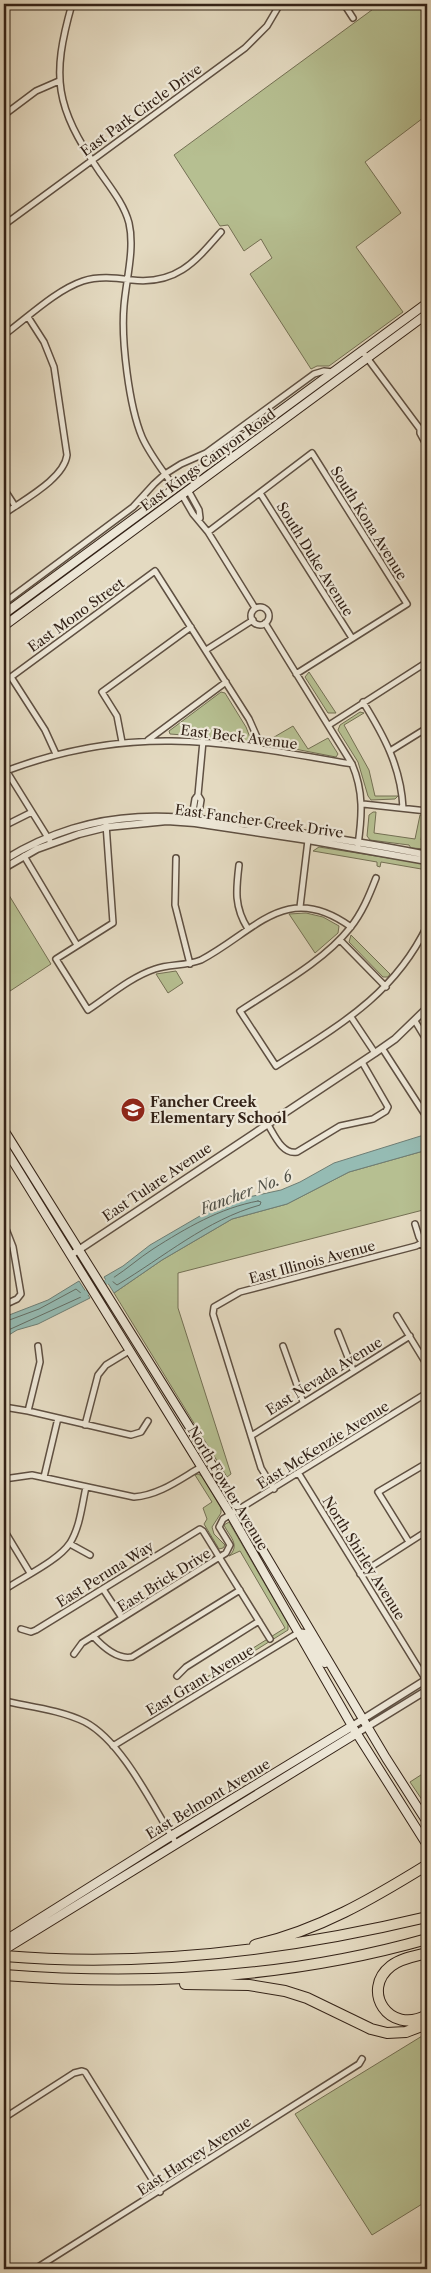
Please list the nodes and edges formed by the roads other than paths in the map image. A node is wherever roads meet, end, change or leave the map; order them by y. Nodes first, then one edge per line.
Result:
1 (72, 4) edge
2 (280, 4) edge
3 (344, 4) edge
4 (353, 18) dead end
5 (59, 81) junction
6 (4, 115) edge
7 (91, 160) junction
8 (4, 224) edge
9 (221, 232) dead end
10 (127, 280) junction
11 (427, 303) edge
12 (427, 314) edge
13 (28, 317) junction
14 (4, 335) edge
15 (362, 351) junction
16 (368, 358) junction
17 (334, 372) junction
18 (420, 429) junction
19 (427, 434) edge
20 (238, 442) junction
21 (427, 446) edge
22 (165, 474) junction
23 (175, 488) junction
24 (4, 489) edge
25 (185, 493) junction
26 (260, 493) junction
27 (15, 506) junction
28 (4, 514) edge
29 (208, 532) junction
30 (117, 542) junction
31 (4, 603) edge
32 (255, 608) junction
33 (4, 614) edge
34 (253, 620) junction
35 (265, 623) junction
36 (4, 626) edge
37 (191, 627) junction
38 (352, 638) junction
39 (206, 650) junction
40 (427, 662) edge
41 (296, 674) junction
42 (226, 682) junction
43 (363, 702) junction
44 (329, 725) junction
45 (426, 731) edge
46 (148, 740) junction
47 (203, 741) junction
48 (122, 742) junction
49 (258, 748) junction
50 (390, 751) junction
51 (56, 754) junction
52 (352, 764) junction
53 (5, 769) edge
54 (363, 804) junction
55 (403, 808) junction
56 (32, 812) junction
57 (427, 812) edge
58 (195, 818) junction
59 (106, 824) junction
60 (4, 826) edge
61 (50, 840) junction
62 (308, 840) junction
63 (358, 845) junction
64 (427, 855) edge
65 (24, 856) junction
66 (176, 858) dead end
67 (4, 860) edge
68 (427, 861) edge
69 (239, 865) dead end
70 (4, 868) edge
71 (376, 878) dead end
72 (300, 907) junction
73 (427, 926) edge
74 (351, 927) junction
75 (248, 929) junction
76 (340, 940) junction
77 (77, 945) junction
78 (190, 964) junction
79 (386, 988) junction
80 (427, 1008) edge
81 (351, 1017) junction
82 (415, 1021) junction
83 (427, 1041) edge
84 (382, 1048) junction
85 (375, 1053) junction
86 (362, 1062) junction
87 (427, 1113) edge
88 (267, 1123) junction
89 (4, 1130) edge
90 (4, 1147) edge
91 (4, 1224) edge
92 (415, 1224) dead end
93 (422, 1243) junction
94 (79, 1250) junction
95 (427, 1251) edge
96 (71, 1255) junction
97 (4, 1305) edge
98 (397, 1316) dead end
99 (338, 1332) dead end
100 (410, 1336) junction
101 (38, 1346) dead end
102 (283, 1346) dead end
103 (130, 1350) junction
104 (427, 1365) edge
105 (353, 1370) junction
106 (168, 1392) junction
107 (427, 1393) edge
108 (303, 1402) junction
109 (4, 1407) edge
110 (28, 1411) junction
111 (58, 1418) junction
112 (148, 1421) dead end
113 (85, 1425) junction
114 (251, 1436) junction
115 (427, 1462) edge
116 (201, 1467) junction
117 (299, 1474) junction
118 (44, 1477) junction
119 (4, 1479) edge
120 (86, 1487) junction
121 (274, 1488) junction
122 (240, 1509) junction
123 (231, 1515) junction
124 (4, 1530) edge
125 (427, 1531) edge
126 (409, 1542) junction
127 (70, 1544) junction
128 (90, 1556) dead end
129 (221, 1557) junction
130 (30, 1573) junction
131 (360, 1574) junction
132 (103, 1588) junction
133 (4, 1590) edge
134 (240, 1590) junction
135 (122, 1618) junction
136 (259, 1621) junction
137 (21, 1629) dead end
138 (298, 1633) junction
139 (94, 1636) junction
140 (270, 1639) dead end
141 (74, 1654) dead end
142 (336, 1673) junction
143 (176, 1676) dead end
144 (427, 1680) edge
145 (427, 1690) edge
146 (4, 1701) edge
147 (364, 1719) junction
148 (352, 1726) junction
149 (368, 1727) junction
150 (357, 1733) junction
151 (114, 1746) junction
152 (427, 1822) edge
153 (171, 1836) junction
154 (176, 1843) junction
155 (427, 1846) edge
156 (427, 1865) edge
157 (427, 1917) edge
158 (427, 1939) edge
159 (4, 1942) edge
160 (4, 1950) edge
161 (427, 1953) edge
162 (4, 1956) edge
163 (172, 1956) junction
164 (4, 1975) edge
165 (114, 1980) junction
166 (427, 2015) edge
167 (427, 2024) edge
168 (362, 2059) dead end
169 (4, 2118) edge
170 (160, 2192) junction
171 (4, 2265) edge
172 (6, 2269) edge
173 (35, 2269) edge

1 - 5 street
2 - 7 street, East Park Circle Drive
3 - 4 street
5 - 6 street
5 - 7 street
7 - 8 street, East Park Circle Drive
7 - 10 street
9 - 10 street
10 - 13 street
10 - 22 street
11 - 15 main road, East Kings Canyon Road
12 - 16 main road, East Kings Canyon Road
13 - 14 street
13 - 27 street
15 - 16 street
15 - 17 main road, East Kings Canyon Road
16 - 18 street
16 - 25 main road, East Kings Canyon Road
17 - 20 main road, East Kings Canyon Road
17 - 22 street, East Kings Canyon Road
18 - 19 street
18 - 21 street
20 - 23 main road, East Kings Canyon Road
20 - 25 main road
22 - 23 street
22 - 31 street, East Kings Canyon Road
23 - 30 main road
23 - 33 main road, East Kings Canyon Road
24 - 27 street
25 - 29 street
25 - 30 main road, East Kings Canyon Road
26 - 29 street
26 - 38 street, South Duke Avenue
26 - 38 street, South Kona Avenue
27 - 28 street
29 - 32 street
30 - 36 main road, East Kings Canyon Road
32 - 34 street
32 - 35 street
34 - 35 street
34 - 39 street
35 - 41 street
37 - 39 street
37 - 48 street
37 - 51 street, East Mono Street
38 - 41 street
39 - 42 street
40 - 43 street
41 - 44 street
42 - 46 street
42 - 49 street
43 - 44 street
43 - 50 street
44 - 52 street
45 - 50 street
46 - 47 street, East Beck Avenue
46 - 48 street, East Beck Avenue
47 - 49 street, East Beck Avenue
47 - 58 street
48 - 51 street, East Beck Avenue
49 - 52 street, East Beck Avenue
50 - 55 street
51 - 53 street, East Beck Avenue
52 - 54 street
53 - 56 street
54 - 55 street
54 - 63 street
55 - 57 street
56 - 60 street
56 - 61 street
58 - 59 street, East Fancher Creek Drive
58 - 63 street, East Fancher Creek Drive
59 - 61 street, East Fancher Creek Drive
59 - 62 street, East Fancher Creek Drive
59 - 77 street
61 - 65 street, East Fancher Creek Drive
61 - 67 street, East Fancher Creek Drive
62 - 63 street, East Fancher Creek Drive
62 - 72 street
63 - 64 street, East Fancher Creek Drive
63 - 68 street, East Fancher Creek Drive
65 - 70 street, East Fancher Creek Drive
65 - 77 street
66 - 78 street
69 - 75 street
71 - 74 street
72 - 74 street
72 - 75 street
73 - 79 street
74 - 76 street
75 - 78 street
76 - 79 street
76 - 81 street
77 - 78 street
79 - 81 street
80 - 82 street, East Tulare Avenue
81 - 85 street
82 - 83 street
82 - 84 street, East Tulare Avenue
84 - 85 street, East Tulare Avenue
84 - 87 street
85 - 86 street, East Tulare Avenue
86 - 88 street, East Tulare Avenue
86 - 88 street
88 - 94 street, East Tulare Avenue
89 - 94 main road, North Fowler Avenue
90 - 96 main road, North Fowler Avenue
91 - 97 street
92 - 93 street
93 - 95 street
93 - 114 street, East Illinois Avenue
94 - 96 street, East Tulare Avenue
94 - 106 main road, North Fowler Avenue
96 - 103 main road, North Fowler Avenue
98 - 100 street
99 - 105 street
100 - 104 street
100 - 105 street, East Nevada Avenue
101 - 110 street
102 - 108 street
103 - 106 main road
103 - 113 street
103 - 116 main road, North Fowler Avenue
105 - 108 street, East Nevada Avenue
106 - 122 main road, North Fowler Avenue
107 - 117 street, East McKenzie Avenue
108 - 114 street, East Nevada Avenue
109 - 110 street
110 - 111 street
111 - 113 street
111 - 118 street
112 - 113 street
114 - 121 street
115 - 126 street
116 - 120 street
116 - 123 main road, North Fowler Avenue
117 - 121 street, East McKenzie Avenue
117 - 131 street, North Shirley Avenue
118 - 119 street
118 - 120 street
120 - 127 street
121 - 122 street, East McKenzie Avenue
122 - 123 street, East McKenzie Avenue
122 - 142 main road, North Fowler Avenue
123 - 129 street, East Brick Drive
123 - 138 main road, North Fowler Avenue
124 - 130 street
125 - 126 street
126 - 131 street
127 - 128 street
127 - 130 street
129 - 132 street, East Peruna Way
129 - 134 street
129 - 135 street, East Brick Drive
130 - 133 street
131 - 144 street, North Shirley Avenue
132 - 135 street
132 - 137 street, East Peruna Way
134 - 136 street
134 - 139 street
135 - 139 street, East Brick Drive
136 - 140 street
136 - 143 street
138 - 142 main road
138 - 148 main road, North Fowler Avenue
138 - 151 street, East Grant Avenue
139 - 141 street, East Brick Drive
142 - 147 main road, North Fowler Avenue
144 - 147 street, East Belmont Avenue
145 - 149 street, East Belmont Avenue
146 - 151 street
147 - 148 street, East Belmont Avenue
147 - 149 main road, North Fowler Avenue
148 - 150 main road, North Fowler Avenue
148 - 153 main road, East Belmont Avenue
149 - 150 street, East Belmont Avenue
149 - 152 main road, North Fowler Avenue
150 - 154 main road, East Belmont Avenue
150 - 155 main road, North Fowler Avenue
151 - 153 street
153 - 154 street
153 - 159 main road, East Belmont Avenue
154 - 160 main road, East Belmont Avenue
156 - 163 highway
157 - 163 highway
158 - 165 highway
161 - 166 highway
162 - 163 highway
164 - 165 highway
165 - 167 highway
168 - 170 street, East Harvey Avenue
169 - 170 street
170 - 173 street, East Harvey Avenue
171 - 172 street

